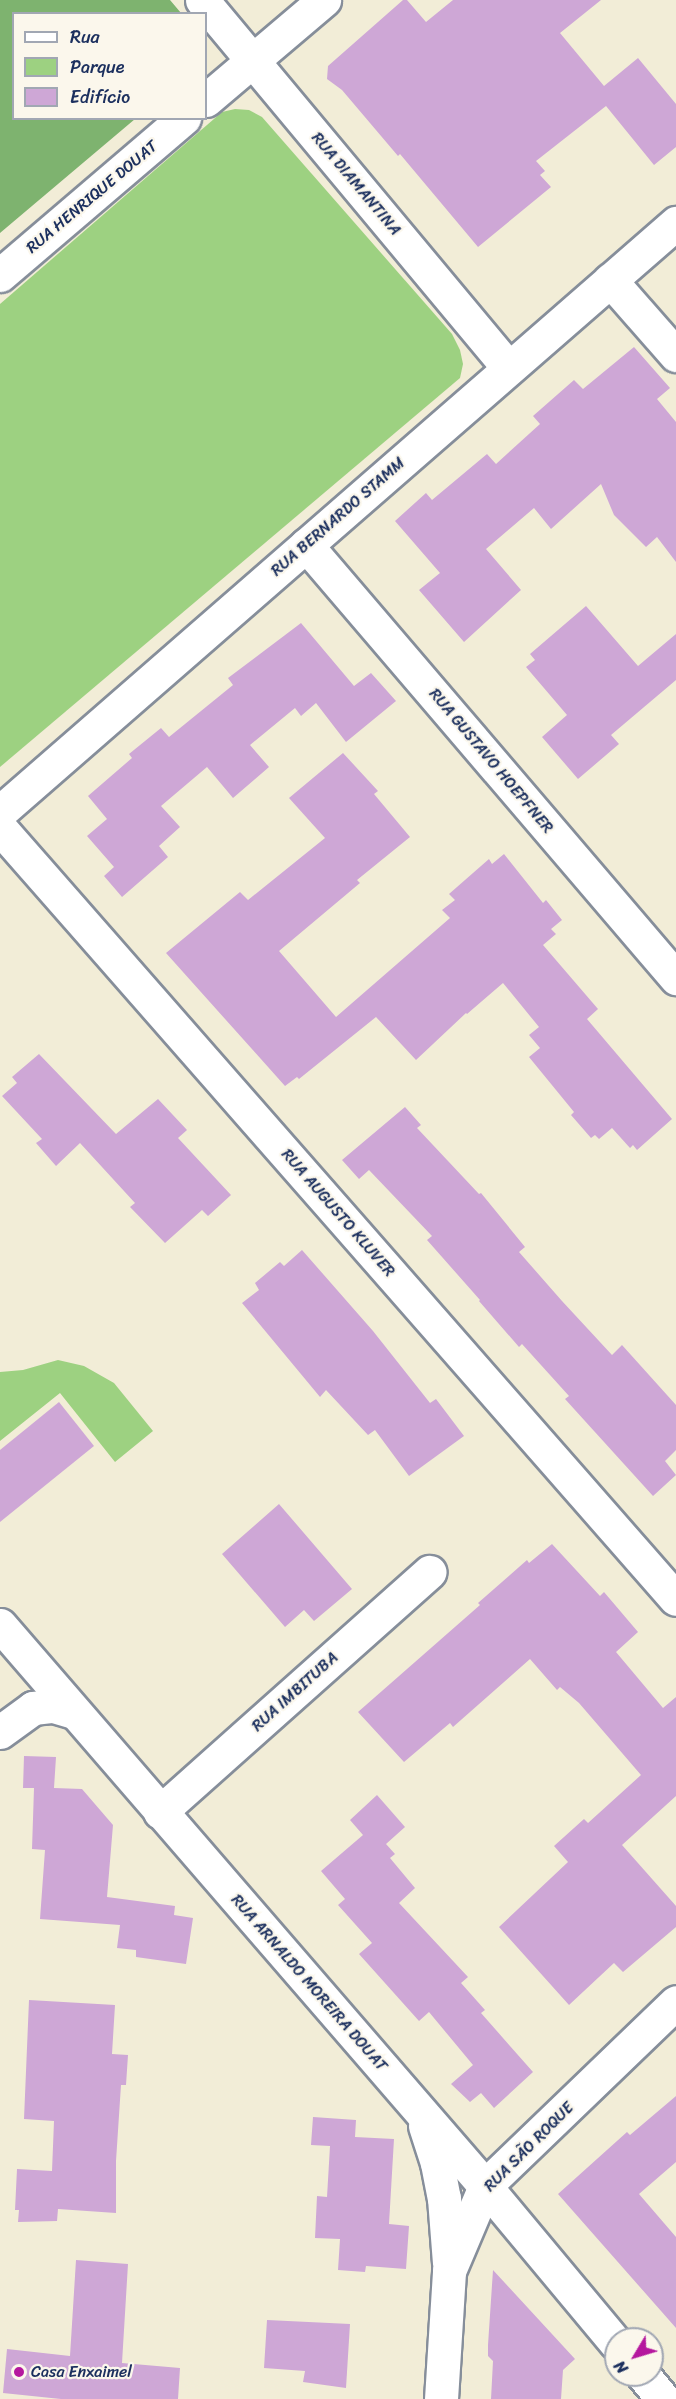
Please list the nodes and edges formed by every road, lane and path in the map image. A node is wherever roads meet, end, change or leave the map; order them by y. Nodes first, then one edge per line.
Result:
1 (202, 0) edge
2 (324, 0) edge
3 (252, 60) junction
4 (207, 99) edge
5 (182, 120) edge
6 (676, 223) edge
7 (0, 275) edge
8 (610, 280) junction
9 (676, 356) edge
10 (509, 368) junction
11 (306, 545) junction
12 (0, 812) edge
13 (0, 828) edge
14 (676, 978) edge
15 (429, 1572) dead end
16 (676, 1599) edge
17 (0, 1625) edge
18 (74, 1712) junction
19 (0, 1732) edge
20 (160, 1812) junction
21 (676, 2002) edge
22 (417, 2108) junction
23 (485, 2186) junction
24 (449, 2271) junction
25 (604, 2329) edge
26 (653, 2387) edge
27 (441, 2399) edge
28 (663, 2399) edge

1 - 3 street, RUA DIAMANTINA
2 - 3 street
3 - 4 street
3 - 10 street, RUA DIAMANTINA
5 - 7 street, RUA HENRIQUE DOUAT
6 - 8 street, RUA BERNARDO STAMM
8 - 9 street
8 - 10 street, RUA BERNARDO STAMM
10 - 11 street, RUA BERNARDO STAMM
11 - 12 street, RUA BERNARDO STAMM
11 - 14 street, RUA GUSTAVO HOEPFNER
13 - 16 street, RUA AUGUSTO KLUVER
15 - 20 street, RUA IMBITUBA
17 - 18 street, RUA ARNALDO MOREIRA DOUAT
18 - 19 street
18 - 20 street, RUA ARNALDO MOREIRA DOUAT
20 - 22 street, RUA ARNALDO MOREIRA DOUAT
21 - 23 street, RUA SÃO ROQUE
22 - 23 street, RUA ARNALDO MOREIRA DOUAT
22 - 24 street
23 - 24 street, RUA SÃO ROQUE
23 - 25 street, RUA ARNALDO MOREIRA DOUAT
24 - 27 street, RUA SÃO ROQUE
26 - 28 street

